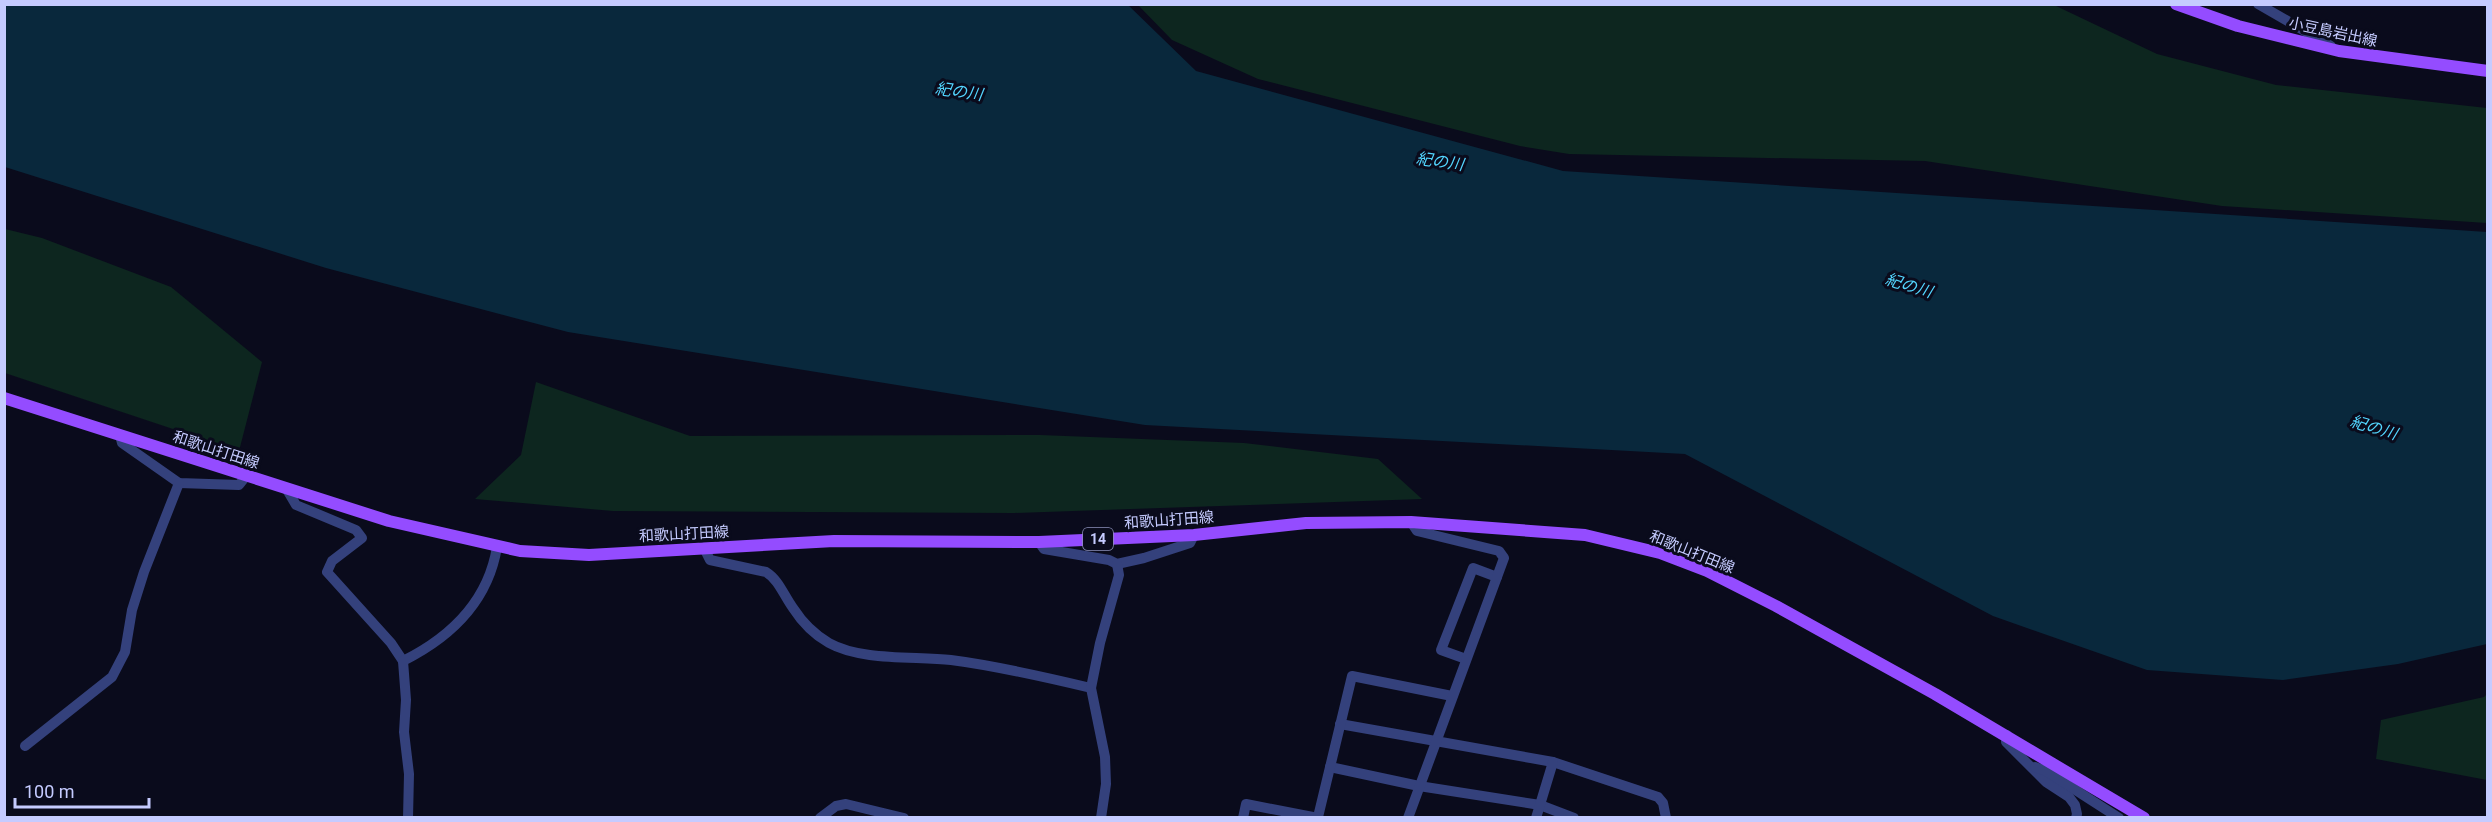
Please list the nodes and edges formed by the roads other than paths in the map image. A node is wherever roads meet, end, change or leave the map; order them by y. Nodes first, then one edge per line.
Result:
1 (2176, 4) edge
2 (2258, 4) edge
3 (2339, 51) junction
4 (2487, 71) edge
5 (4, 398) edge
6 (120, 435) junction
7 (247, 476) junction
8 (179, 483) junction
9 (286, 488) junction
10 (1411, 522) junction
11 (1194, 535) junction
12 (1039, 542) junction
13 (497, 547) junction
14 (704, 548) junction
15 (1117, 564) junction
16 (1497, 577) junction
17 (1466, 659) junction
18 (403, 661) junction
19 (1091, 688) junction
20 (1452, 696) junction
21 (1340, 724) junction
22 (2007, 735) junction
23 (1436, 742) junction
24 (25, 746) dead end
25 (1553, 762) junction
26 (1330, 766) junction
27 (2033, 768) junction
28 (1419, 786) junction
29 (1540, 805) junction
30 (408, 818) edge
31 (820, 818) edge
32 (904, 818) edge
33 (1101, 818) edge
34 (1243, 818) edge
35 (1318, 818) edge
36 (1408, 818) edge
37 (1536, 818) edge
38 (1574, 818) edge
39 (1666, 818) edge
40 (2076, 818) edge
41 (2119, 818) edge
42 (2144, 818) edge

1 - 3 main road, 小豆島岩出線
2 - 3 street
3 - 4 main road, 小豆島岩出線
5 - 6 main road, 和歌山打田線 / 14
6 - 7 main road, 和歌山打田線 / 14
6 - 8 street
7 - 8 street
7 - 9 main road, 和歌山打田線 / 14
8 - 24 street
9 - 13 main road, 和歌山打田線 / 14
9 - 18 street
10 - 11 main road, 和歌山打田線 / 14
10 - 16 street
10 - 22 main road, 和歌山打田線 / 14
11 - 12 main road, 和歌山打田線 / 14
11 - 15 street
12 - 14 main road, 和歌山打田線 / 14
12 - 15 street
13 - 14 main road, 和歌山打田線 / 14
13 - 18 street
14 - 19 street
15 - 19 street
16 - 17 street
16 - 17 street
17 - 20 street
18 - 30 street
19 - 33 street
20 - 21 street
20 - 23 street
21 - 23 street
21 - 26 street
22 - 27 street
22 - 42 main road, 和歌山打田線 / 14
23 - 25 street
23 - 28 street
25 - 29 street
25 - 39 street
26 - 28 street
26 - 35 street
27 - 40 street
27 - 41 street
28 - 29 street
28 - 36 street
29 - 37 street
29 - 38 street
31 - 32 street
34 - 35 street

